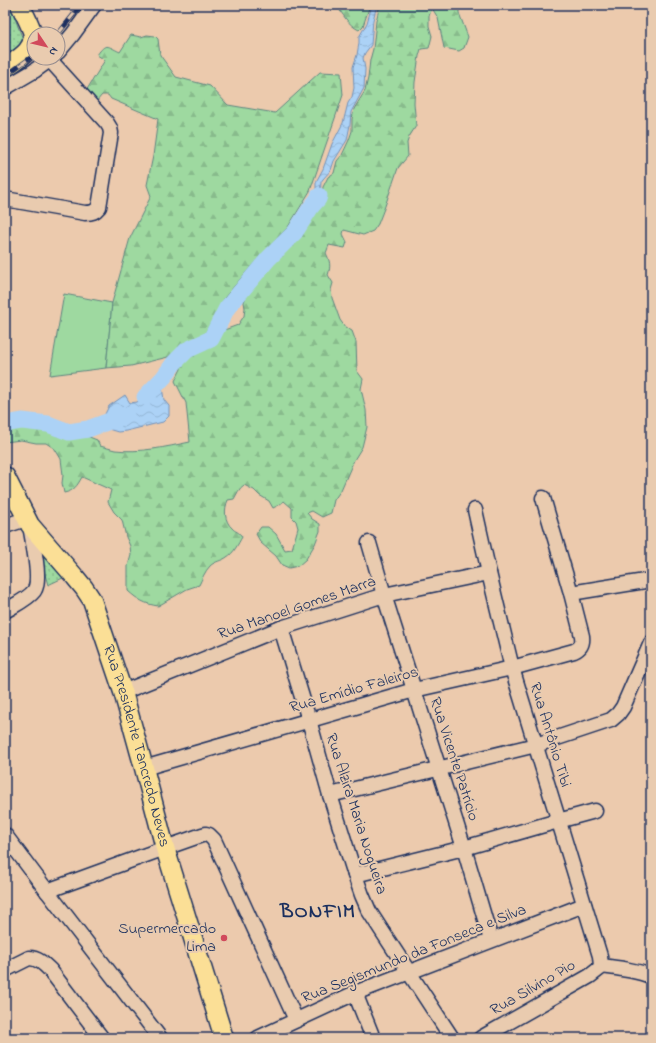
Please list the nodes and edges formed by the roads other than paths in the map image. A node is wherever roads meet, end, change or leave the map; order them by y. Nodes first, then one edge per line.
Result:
1 (20, 5) edge
2 (94, 5) edge
3 (66, 43) edge
4 (41, 66) edge
5 (60, 66) edge
6 (5, 68) edge
7 (5, 88) edge
8 (5, 199) edge
9 (5, 476) edge
10 (542, 498) dead end
11 (475, 510) dead end
12 (28, 522) junction
13 (5, 526) edge
14 (369, 543) dead end
15 (488, 573) junction
16 (651, 580) edge
17 (571, 593) junction
18 (384, 595) junction
19 (5, 611) edge
20 (280, 628) junction
21 (651, 643) edge
22 (512, 668) junction
23 (414, 690) junction
24 (123, 692) junction
25 (309, 720) junction
26 (536, 745) junction
27 (144, 768) junction
28 (439, 768) junction
29 (330, 795) junction
30 (595, 811) dead end
31 (558, 821) junction
32 (5, 835) edge
33 (165, 848) junction
34 (464, 848) junction
35 (355, 875) junction
36 (47, 891) junction
37 (584, 905) junction
38 (491, 940) junction
39 (601, 966) junction
40 (5, 970) edge
41 (409, 973) junction
42 (651, 976) edge
43 (355, 993) junction
44 (296, 1020) junction
45 (101, 1037) edge
46 (160, 1038) edge
47 (224, 1038) edge
48 (258, 1038) edge
49 (373, 1038) edge
50 (452, 1038) edge
51 (480, 1038) edge

1 - 6 main road
2 - 3 street
4 - 7 street
5 - 8 street
9 - 12 main road, Rua Presidente Tancredo Neves
10 - 17 street
11 - 15 street, Rua Antônio Tibi
12 - 13 street
12 - 19 street
12 - 24 main road, Rua Presidente Tancredo Neves
14 - 18 street, Rua Vicente Patrício
15 - 18 street, Rua Manoel Gomes Marra
15 - 22 street, Rua Antônio Tibi
16 - 17 street
17 - 22 street, Rua Emídio Faleiros
18 - 20 street, Rua Manoel Gomes Marra
18 - 23 street, Rua Vicente Patrício
20 - 24 street, Rua Manoel Gomes Marra
20 - 25 street, Rua Alzira Maria Nogueira
21 - 26 street
22 - 23 street, Rua Emídio Faleiros
22 - 26 street, Rua Antônio Tibi
23 - 25 street, Rua Emídio Faleiros
23 - 28 street, Rua Vicente Patrício
24 - 27 main road, Rua Presidente Tancredo Neves
25 - 27 street, Rua Emídio Faleiros
25 - 29 street, Rua Alzira Maria Nogueira
26 - 28 street
26 - 31 street, Rua Antônio Tibi
27 - 33 main road, Rua Presidente Tancredo Neves
28 - 29 street
28 - 34 street, Rua Vicente Patrício
29 - 35 street, Rua Alzira Maria Nogueira
30 - 31 street
31 - 34 street
31 - 37 street, Rua Antônio Tibi
32 - 36 street
33 - 36 street
33 - 44 street
33 - 47 main road, Rua Presidente Tancredo Neves
34 - 35 street
34 - 38 street, Rua Vicente Patrício
35 - 41 street, Rua Alzira Maria Nogueira
36 - 46 street
37 - 38 street, Rua Segismundo da Fonseca e Silva
37 - 39 street, Rua Antônio Tibi
38 - 41 street, Rua Segismundo da Fonseca e Silva
39 - 42 street
39 - 51 street, Rua Silvino Pio
40 - 45 street
41 - 43 street, Rua Segismundo da Fonseca e Silva
41 - 50 street, Rua Alzira Maria Nogueira
43 - 44 street, Rua Segismundo da Fonseca e Silva
43 - 49 street
44 - 48 street, Rua Segismundo da Fonseca e Silva

